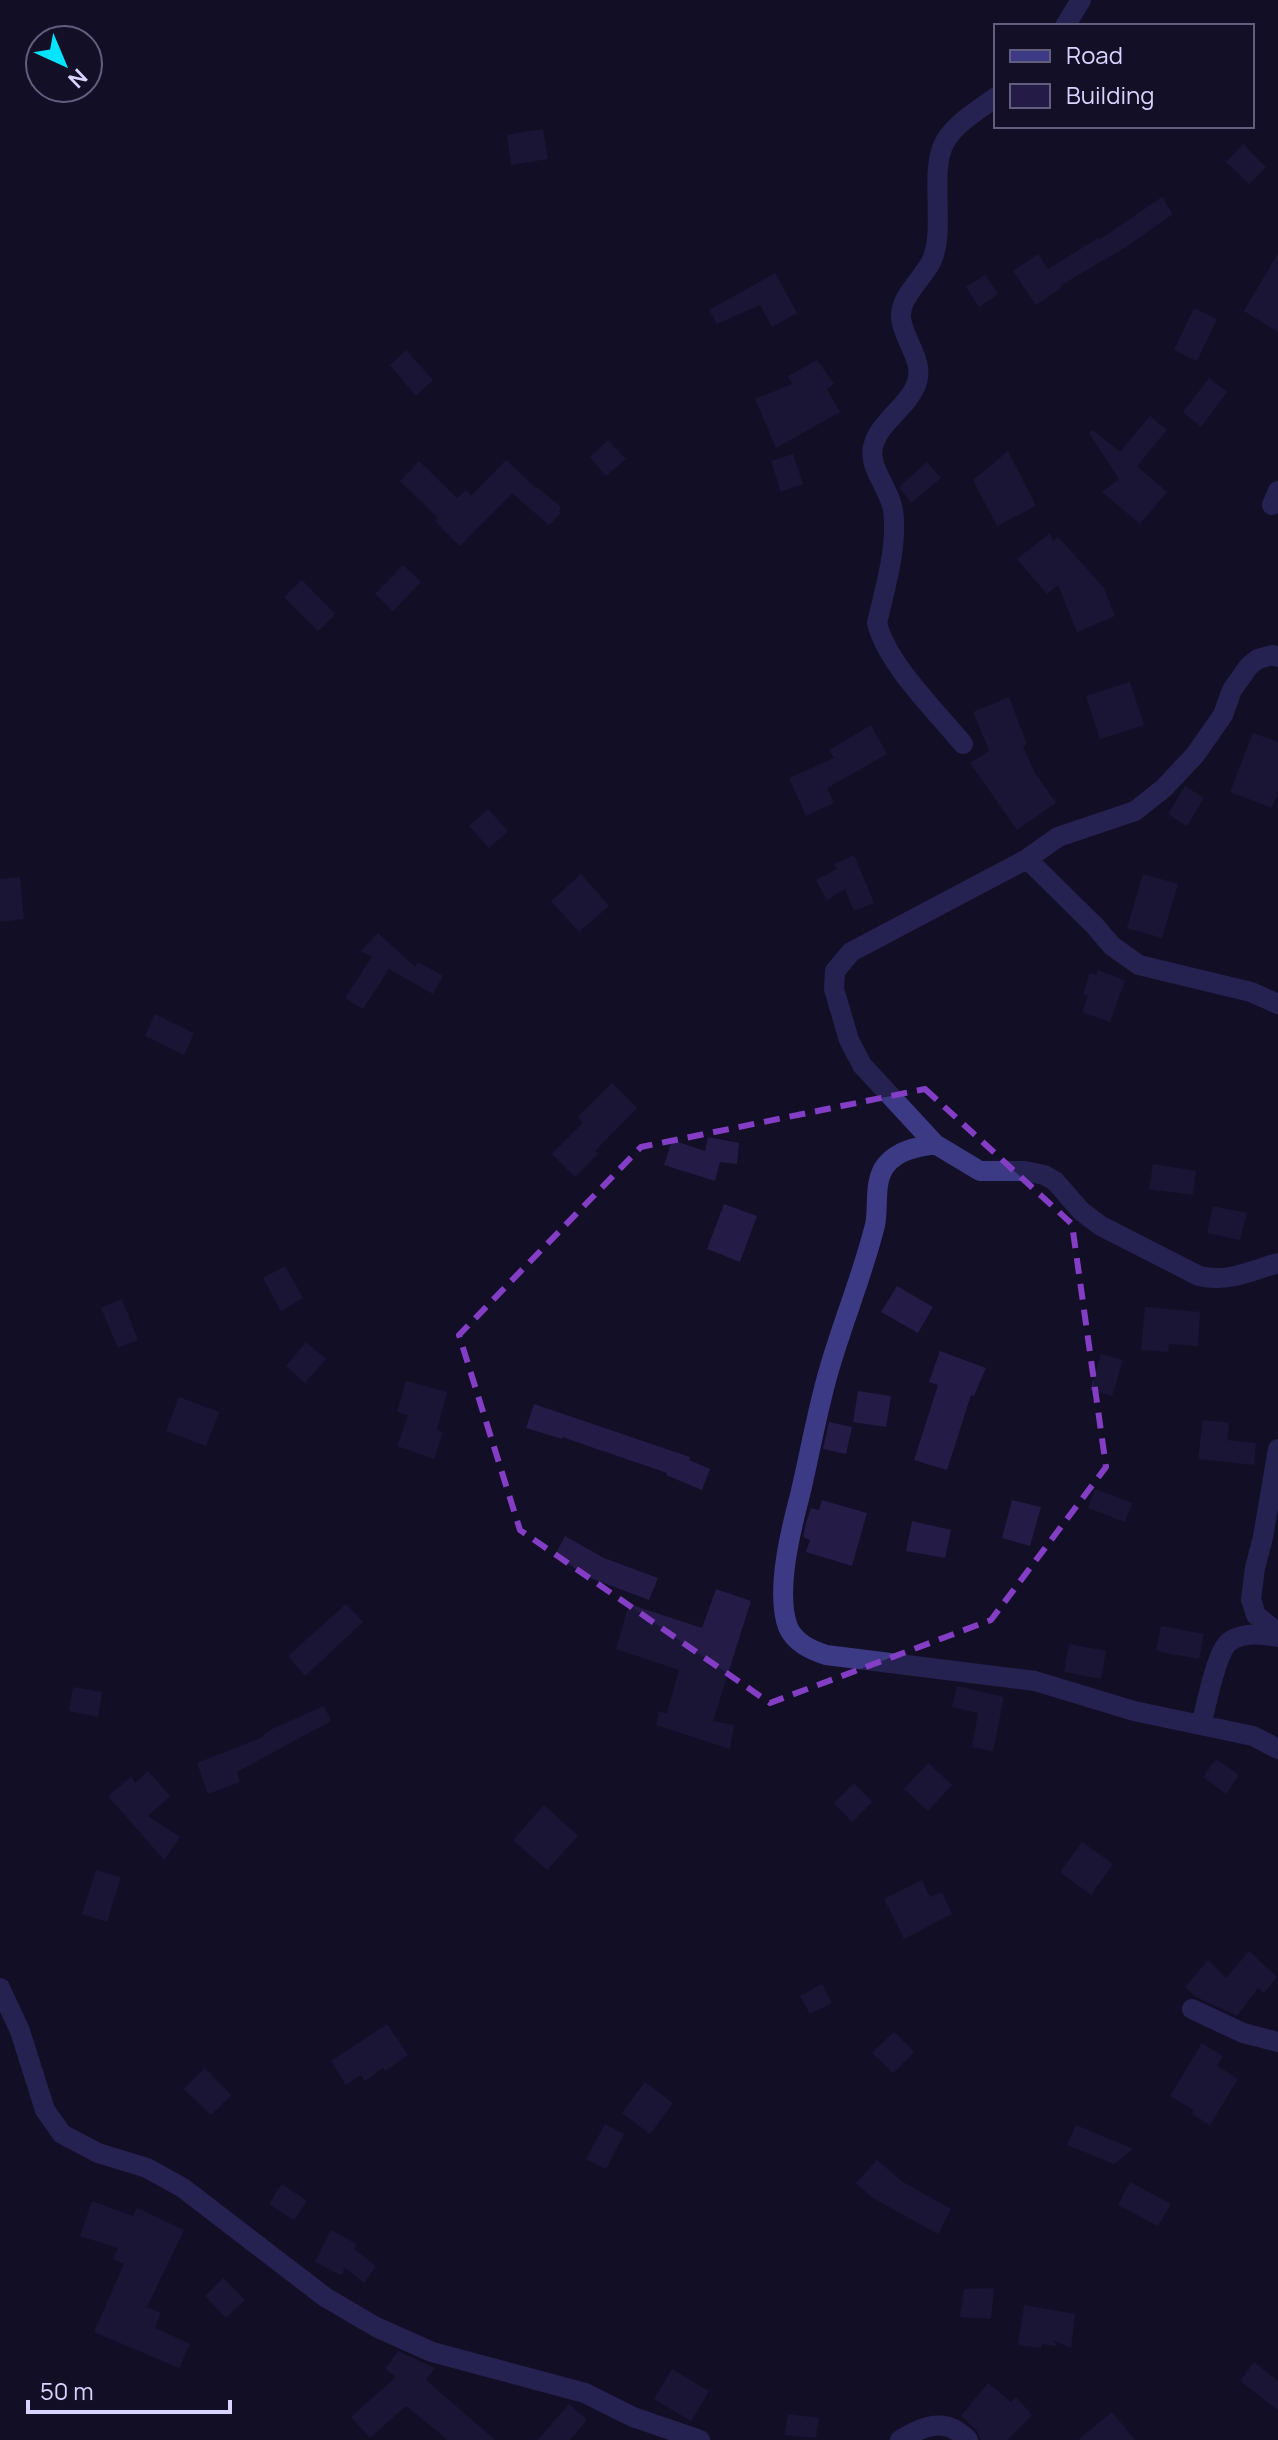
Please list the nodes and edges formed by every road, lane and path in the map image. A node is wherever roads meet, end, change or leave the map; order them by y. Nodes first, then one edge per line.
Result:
1 (1081, 0) edge
2 (1066, 24) edge
3 (994, 99) edge
4 (1278, 657) edge
5 (963, 744) dead end
6 (1027, 859) junction
7 (1278, 1004) edge
8 (935, 1144) junction
9 (1278, 1263) edge
10 (1278, 1449) edge
11 (1278, 1635) edge
12 (1201, 1725) junction
13 (1278, 1749) edge
14 (0, 1988) edge
15 (1192, 2009) dead end
16 (1278, 2042) edge
17 (700, 2440) edge
18 (900, 2440) edge
19 (968, 2440) edge

1 - 2 street
3 - 5 street
4 - 6 street
6 - 7 street
6 - 8 street
8 - 9 street
8 - 12 street
10 - 11 street
11 - 12 street
12 - 13 street
14 - 17 street
15 - 16 street
18 - 19 street

